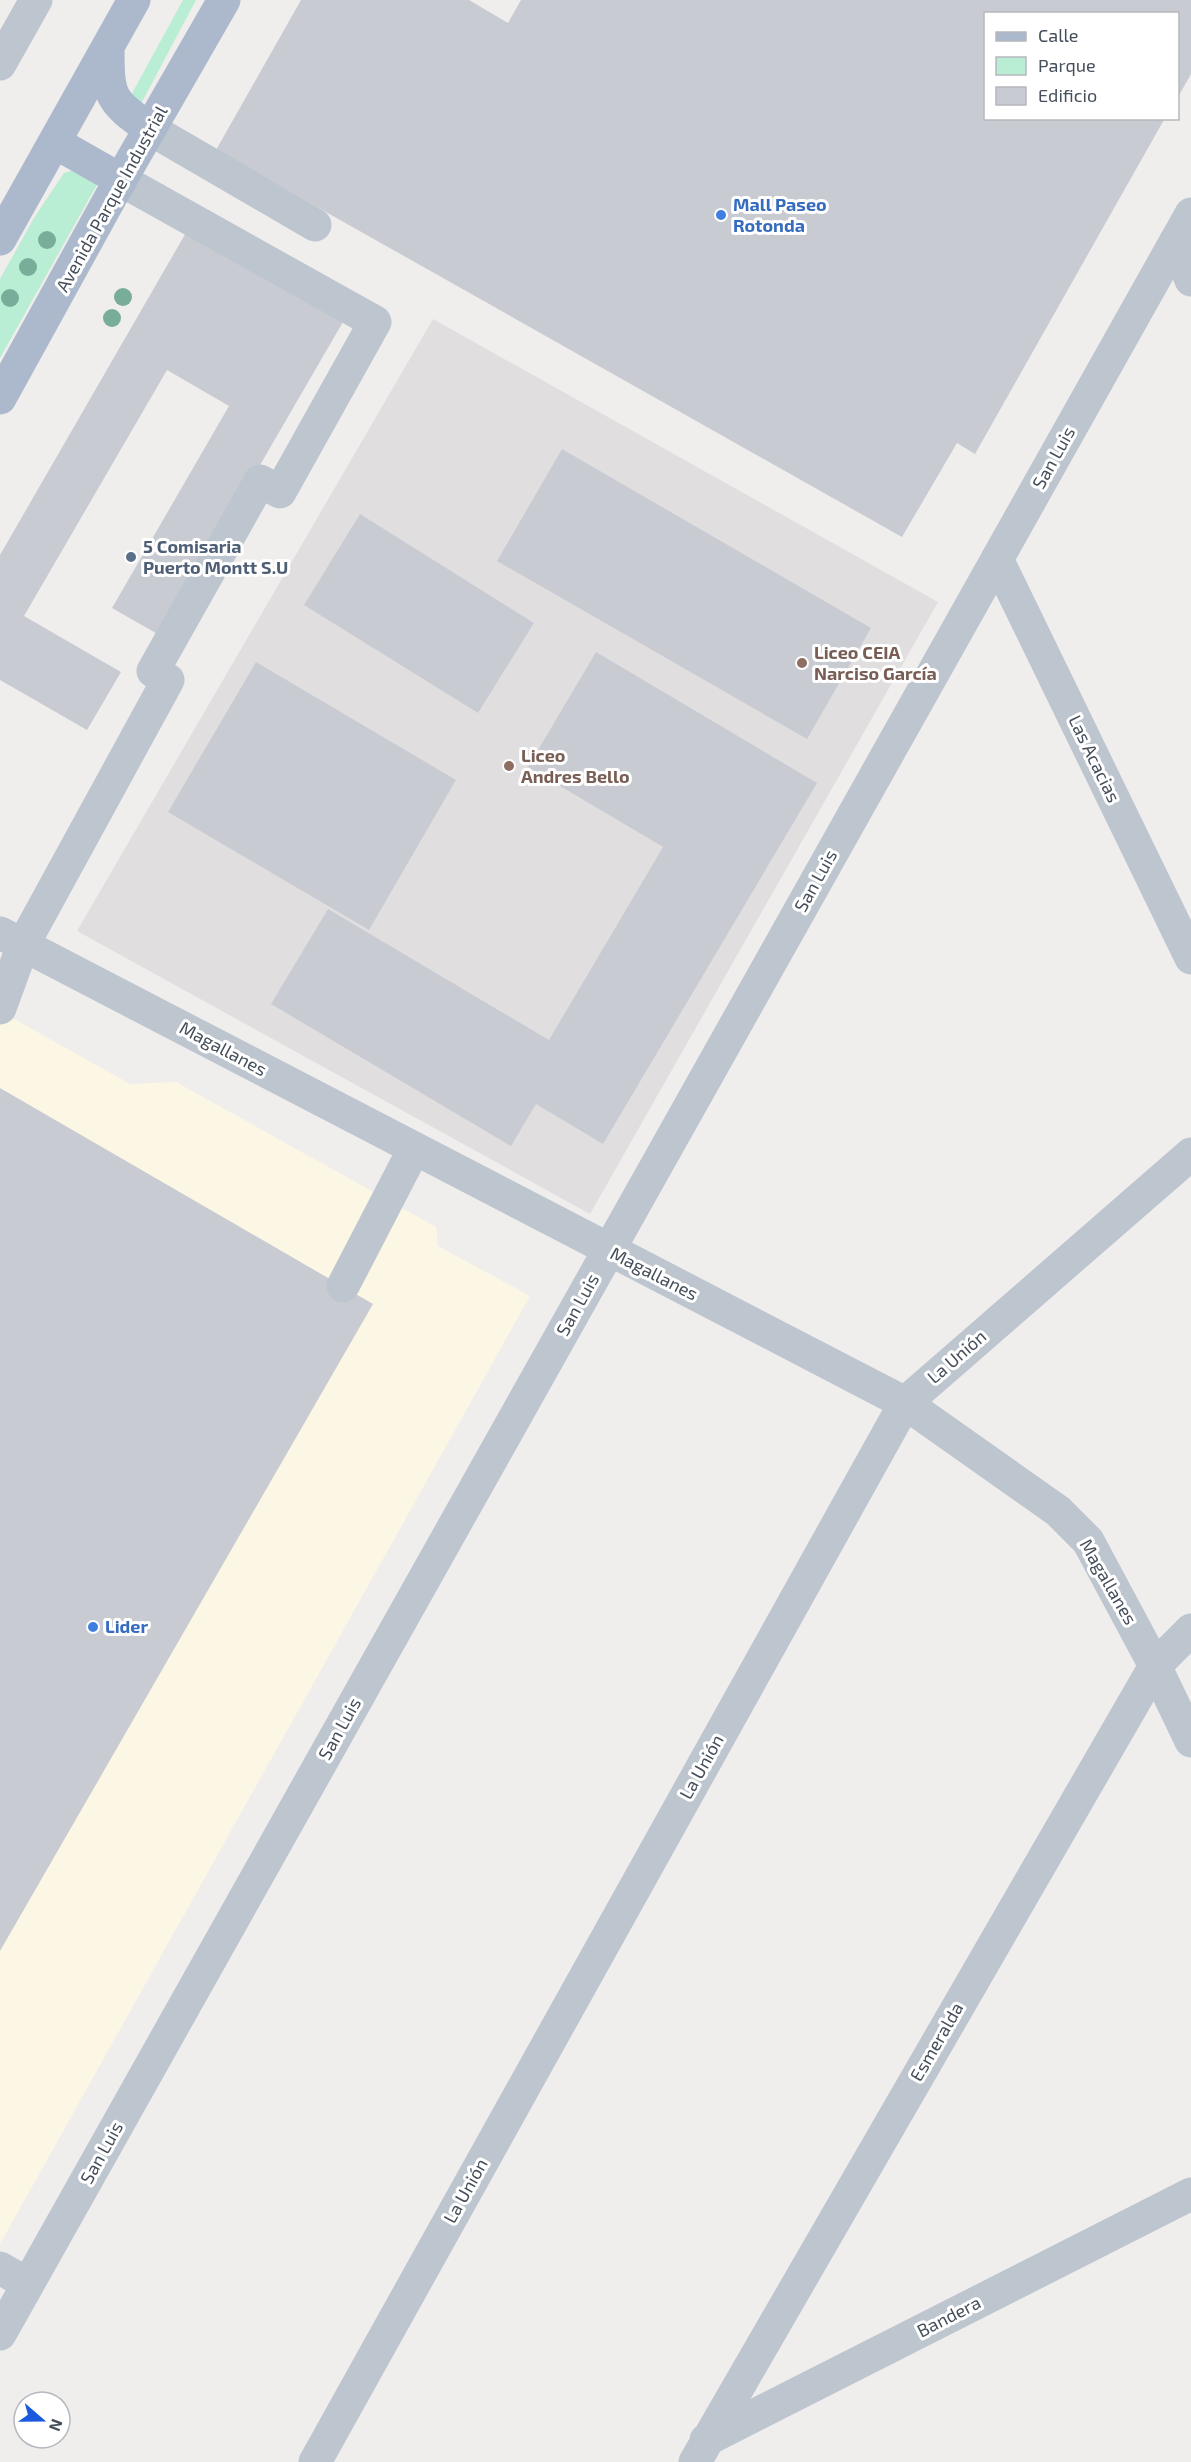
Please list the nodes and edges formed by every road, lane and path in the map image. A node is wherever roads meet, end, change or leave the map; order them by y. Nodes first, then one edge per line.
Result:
1 (36, 0) edge
2 (134, 0) edge
3 (225, 0) edge
4 (108, 47) junction
5 (0, 64) edge
6 (150, 129) junction
7 (56, 143) junction
8 (121, 180) junction
9 (1191, 213) edge
10 (315, 225) dead end
11 (0, 239) edge
12 (1175, 242) junction
13 (1191, 280) edge
14 (0, 398) edge
15 (997, 559) junction
16 (11, 939) edge
17 (1191, 958) edge
18 (0, 1008) edge
19 (414, 1149) junction
20 (1191, 1154) edge
21 (608, 1251) junction
22 (343, 1286) dead end
23 (905, 1403) junction
24 (1191, 1630) edge
25 (1155, 1666) junction
26 (1191, 1741) edge
27 (1191, 2194) edge
28 (0, 2268) edge
29 (28, 2284) junction
30 (0, 2334) edge
31 (700, 2451) edge
32 (315, 2462) edge

1 - 5 street
2 - 4 main road
3 - 6 main road, Avenida Parque Industrial
4 - 6 main road
4 - 7 main road
6 - 8 main road, Avenida Parque Industrial
6 - 10 street
7 - 8 main road
7 - 11 main road
8 - 14 main road, Avenida Parque Industrial
8 - 16 street
9 - 12 street, San Luis
12 - 13 street
12 - 15 street, San Luis
15 - 17 street, Las Acacias
15 - 21 street, San Luis
16 - 18 street
16 - 19 street, Magallanes
19 - 21 street, Magallanes
19 - 22 street
20 - 23 street, La Unión
21 - 23 street, Magallanes
21 - 29 street, San Luis
23 - 25 street, Magallanes
23 - 32 street, La Unión
24 - 25 street, Esmeralda
25 - 26 street, Magallanes
25 - 31 street, Esmeralda
27 - 31 street, Bandera
28 - 29 street
29 - 30 street, San Luis

